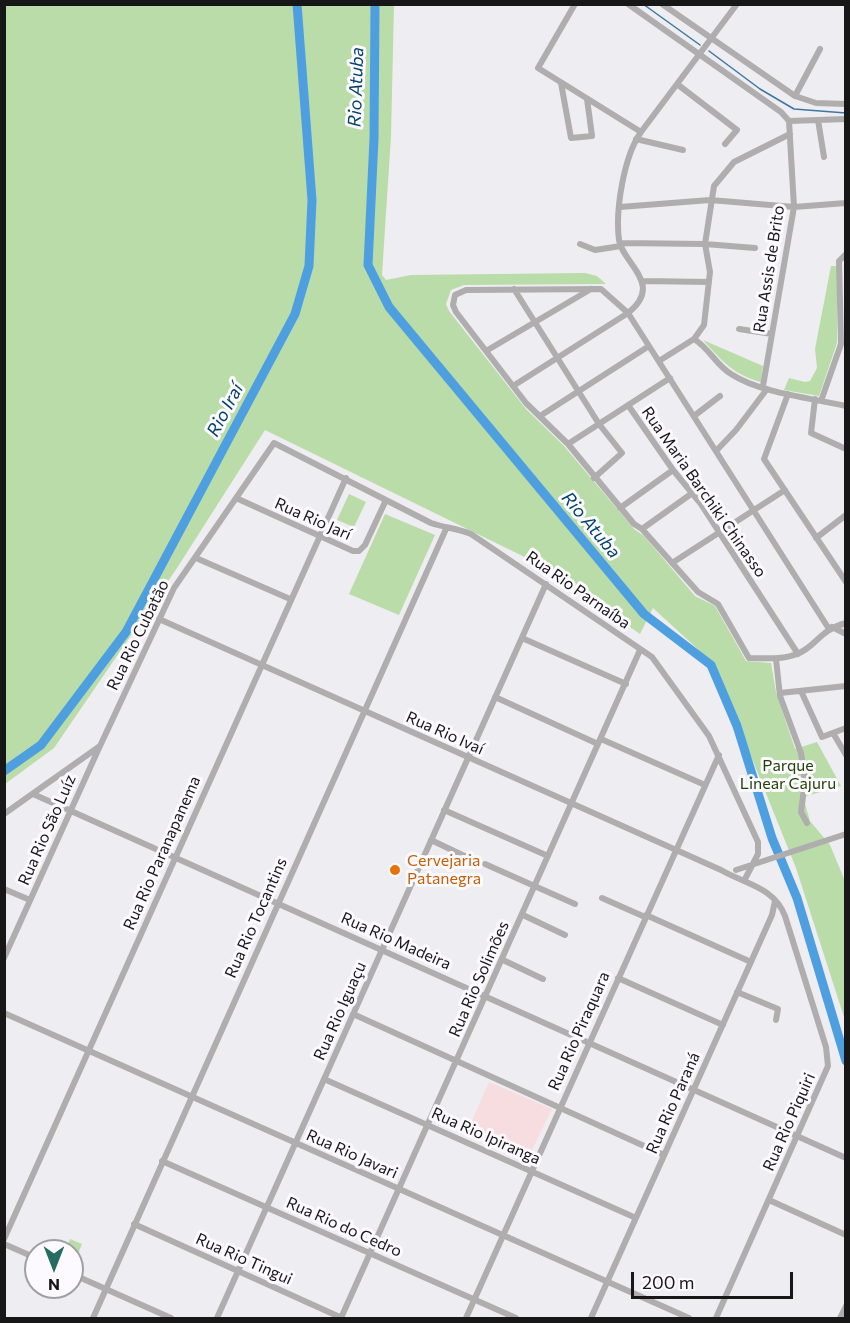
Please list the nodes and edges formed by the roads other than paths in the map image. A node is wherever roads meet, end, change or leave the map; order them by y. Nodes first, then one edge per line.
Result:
1 (575, 4) edge
2 (628, 4) edge
3 (662, 4) edge
4 (737, 4) edge
5 (711, 39) junction
6 (820, 49) dead end
7 (699, 55) junction
8 (561, 83) junction
9 (677, 84) junction
10 (795, 96) junction
11 (587, 99) junction
12 (846, 104) edge
13 (846, 119) edge
14 (818, 120) junction
15 (789, 121) junction
16 (641, 132) junction
17 (790, 134) junction
18 (636, 139) junction
19 (725, 144) dead end
20 (683, 150) dead end
21 (824, 157) dead end
22 (710, 200) junction
23 (846, 203) edge
24 (620, 207) junction
25 (794, 207) junction
26 (580, 244) dead end
27 (705, 244) junction
28 (620, 245) junction
29 (755, 248) dead end
30 (846, 255) edge
31 (642, 281) junction
32 (710, 282) junction
33 (514, 289) junction
34 (591, 289) junction
35 (628, 313) junction
36 (535, 322) junction
37 (738, 329) dead end
38 (772, 334) junction
39 (694, 339) junction
40 (650, 346) junction
41 (486, 351) junction
42 (557, 358) junction
43 (659, 361) junction
44 (670, 378) junction
45 (513, 386) junction
46 (765, 388) junction
47 (579, 391) junction
48 (788, 394) junction
49 (720, 396) dead end
50 (818, 400) junction
51 (628, 405) junction
52 (846, 406) edge
53 (540, 416) junction
54 (694, 416) junction
55 (599, 424) junction
56 (274, 443) joint
57 (568, 444) junction
58 (846, 449) edge
59 (716, 451) junction
60 (672, 470) junction
61 (346, 478) junction
62 (594, 478) junction
63 (785, 490) junction
64 (691, 494) junction
65 (236, 498) junction
66 (386, 500) junction
67 (620, 508) junction
68 (754, 510) junction
69 (846, 515) edge
70 (446, 529) junction
71 (642, 529) junction
72 (720, 532) junction
73 (318, 537) junction
74 (816, 538) junction
75 (196, 558) junction
76 (672, 563) junction
77 (846, 582) edge
78 (546, 584) junction
79 (290, 599) junction
80 (159, 619) junction
81 (846, 624) edge
82 (830, 628) junction
83 (846, 634) edge
84 (522, 638) junction
85 (640, 651) junction
86 (798, 654) junction
87 (776, 659) junction
88 (260, 665) junction
89 (626, 684) junction
90 (846, 686) edge
91 (801, 691) junction
92 (780, 693) junction
93 (495, 697) junction
94 (363, 711) junction
95 (846, 728) edge
96 (833, 733) junction
97 (600, 741) junction
98 (100, 746) junction
99 (718, 755) junction
100 (846, 755) edge
101 (468, 758) junction
102 (705, 785) junction
103 (33, 794) junction
104 (572, 805) junction
105 (69, 810) junction
106 (444, 810) junction
107 (4, 814) edge
108 (807, 823) dead end
109 (846, 834) edge
110 (431, 840) junction
111 (675, 850) junction
112 (548, 856) junction
113 (175, 857) junction
114 (477, 862) dead end
115 (485, 864) dead end
116 (752, 866) junction
117 (738, 869) junction
118 (721, 870) junction
119 (747, 878) junction
120 (736, 879) junction
121 (535, 887) junction
122 (4, 890) edge
123 (774, 897) junction
124 (602, 898) dead end
125 (30, 900) junction
126 (278, 904) junction
127 (575, 904) dead end
128 (523, 915) junction
129 (646, 916) junction
130 (565, 935) dead end
131 (382, 950) junction
132 (4, 958) edge
133 (502, 960) junction
134 (751, 962) junction
135 (618, 978) junction
136 (543, 979) dead end
137 (737, 992) junction
138 (486, 997) junction
139 (4, 1013) edge
140 (353, 1014) junction
141 (776, 1020) dead end
142 (723, 1024) junction
143 (589, 1043) junction
144 (88, 1050) junction
145 (457, 1061) junction
146 (324, 1079) junction
147 (693, 1089) junction
148 (192, 1096) junction
149 (560, 1107) junction
150 (429, 1125) junction
151 (797, 1136) junction
152 (295, 1143) junction
153 (664, 1155) junction
154 (846, 1158) edge
155 (162, 1161) junction
156 (532, 1170) junction
157 (400, 1190) junction
158 (769, 1200) junction
159 (266, 1207) junction
160 (636, 1218) junction
161 (134, 1224) junction
162 (846, 1235) edge
163 (503, 1236) junction
164 (4, 1239) edge
165 (4, 1244) edge
166 (24, 1253) edge
167 (370, 1254) junction
168 (238, 1271) junction
169 (84, 1280) edge
170 (608, 1282) junction
171 (106, 1290) junction
172 (474, 1300) junction
173 (846, 1306) edge
174 (93, 1318) edge
175 (171, 1318) edge
176 (217, 1318) edge
177 (342, 1318) edge
178 (466, 1318) edge
179 (516, 1318) edge
180 (591, 1318) edge
181 (689, 1318) edge
182 (716, 1318) edge
183 (840, 1318) edge

1 - 8 street
2 - 7 street
3 - 5 street
4 - 5 street
5 - 7 street
5 - 10 street
6 - 10 street
7 - 9 street
7 - 15 street
8 - 11 street
8 - 11 street
9 - 16 street
9 - 19 street
10 - 12 street
11 - 16 street
13 - 14 street
14 - 15 street
14 - 21 street
15 - 17 street, Rua Assis de Brito
16 - 18 street
17 - 22 street
17 - 25 street, Rua Assis de Brito
18 - 20 street
18 - 24 street
22 - 24 street
22 - 25 street
22 - 27 street
23 - 25 street
24 - 28 street
25 - 38 street, Rua Assis de Brito
26 - 28 street
27 - 28 street
27 - 29 street
27 - 32 street
28 - 31 street
30 - 50 street
31 - 32 street
31 - 35 street
32 - 39 street
33 - 34 street
33 - 36 street
33 - 41 street
34 - 35 street
34 - 36 street
35 - 40 street
35 - 42 street
36 - 41 street
36 - 42 street
37 - 38 street
38 - 46 street, Rua Assis de Brito
39 - 43 street
39 - 46 street
40 - 43 street
40 - 47 street
41 - 45 street
42 - 45 street
42 - 47 street
43 - 44 street
44 - 51 street
44 - 54 street
45 - 53 street
46 - 48 street
46 - 59 street, Rua Assis de Brito
47 - 53 street
47 - 55 street
48 - 50 street
48 - 63 street
49 - 54 street
50 - 52 street
50 - 58 street
51 - 55 street
51 - 60 street, Rua Maria Barchiki Chinasso
53 - 57 street
54 - 59 street
55 - 57 street
55 - 62 street
56 - 61 street, Rua Rio Parnaíba
56 - 65 street, Rua Rio Cubatão
57 - 62 street
59 - 68 street
60 - 64 street, Rua Maria Barchiki Chinasso
60 - 67 street
61 - 66 street, Rua Rio Parnaíba
61 - 73 street, Rua Rio Paranapanema
62 - 67 street
63 - 68 street
63 - 74 street
64 - 71 street
64 - 72 street, Rua Maria Barchiki Chinasso
65 - 73 street, Rua Rio Jarí
65 - 75 street, Rua Rio Cubatão
66 - 70 street, Rua Rio Parnaíba
66 - 73 street, Rua Rio Jarí
67 - 71 street
68 - 72 street
68 - 82 street
69 - 74 street
70 - 78 street, Rua Rio Parnaíba
70 - 94 street, Rua Rio Tocantins
71 - 76 street
72 - 76 street
72 - 86 street, Rua Maria Barchiki Chinasso
73 - 79 street, Rua Rio Paranapanema
74 - 77 street
75 - 79 street
75 - 80 street, Rua Rio Cubatão
76 - 87 street
78 - 84 street, Rua Rio Iguaçu
78 - 85 street, Rua Rio Parnaíba
79 - 88 street, Rua Rio Paranapanema
80 - 88 street, Rua Rio Ivaí
80 - 98 street, Rua Rio Cubatão
81 - 82 street
82 - 83 street
82 - 86 street
84 - 89 street
84 - 93 street, Rua Rio Iguaçu
85 - 89 street, Rua Rio Solimões
85 - 99 street, Rua Rio Parnaíba
86 - 87 street
87 - 92 street
88 - 94 street, Rua Rio Ivaí
88 - 113 street, Rua Rio Paranapanema
89 - 97 street, Rua Rio Solimões
90 - 91 street
91 - 92 street
91 - 96 street
92 - 108 street
93 - 97 street
93 - 101 street, Rua Rio Iguaçu
94 - 101 street, Rua Rio Ivaí
94 - 126 street, Rua Rio Tocantins
95 - 96 street
96 - 100 street
97 - 102 street
97 - 104 street, Rua Rio Solimões
98 - 103 street, Rua Rio Cubatão
98 - 105 street, Rua Rio São Luíz
99 - 102 street, Rua Rio Piraquara
99 - 116 street, Rua Rio Parnaíba
101 - 104 street, Rua Rio Ivaí
101 - 106 street, Rua Rio Iguaçu
102 - 111 street, Rua Rio Piraquara
103 - 105 street, Rua Rio Madeira
103 - 107 street, Rua Rio Cubatão
104 - 111 street, Rua Rio Ivaí
104 - 112 street, Rua Rio Solimões
105 - 113 street, Rua Rio Madeira
105 - 125 street, Rua Rio São Luíz
106 - 110 street, Rua Rio Iguaçu
106 - 112 street
109 - 116 street, Rua Rio Ivaí
110 - 114 street
110 - 131 street, Rua Rio Iguaçu
111 - 118 street, Rua Rio Ivaí
111 - 129 street, Rua Rio Piraquara
112 - 121 street, Rua Rio Solimões
113 - 126 street, Rua Rio Madeira
113 - 144 street, Rua Rio Paranapanema
115 - 121 street
116 - 117 street, Rua Rio Ivaí
116 - 119 street
117 - 118 street, Rua Rio Ivaí
117 - 119 street
117 - 120 street
118 - 120 street, Rua Rio Ivaí
119 - 120 street, Rua Rio Ivaí
119 - 123 street
121 - 127 street
121 - 128 street, Rua Rio Solimões
122 - 125 street
123 - 134 street, Rua Rio Paraná
123 - 151 street, Rua Rio Piquiri
124 - 129 street
125 - 132 street, Rua Rio São Luíz
126 - 131 street, Rua Rio Madeira
126 - 148 street, Rua Rio Tocantins
128 - 130 street
128 - 133 street, Rua Rio Solimões
129 - 134 street
129 - 135 street, Rua Rio Piraquara
131 - 138 street, Rua Rio Madeira
131 - 140 street, Rua Rio Iguaçu
133 - 136 street
133 - 138 street, Rua Rio Solimões
134 - 137 street, Rua Rio Paraná
135 - 142 street
135 - 143 street, Rua Rio Piraquara
137 - 141 street
137 - 142 street, Rua Rio Paraná
138 - 143 street, Rua Rio Madeira
138 - 145 street, Rua Rio Solimões
139 - 144 street, Rua Rio Javari
140 - 145 street
140 - 146 street, Rua Rio Iguaçu
142 - 147 street, Rua Rio Paraná
143 - 147 street, Rua Rio Madeira
143 - 149 street, Rua Rio Piraquara
144 - 148 street, Rua Rio Javari
144 - 164 street, Rua Rio Paranapanema
145 - 149 street
145 - 150 street, Rua Rio Solimões
146 - 150 street, Rua Rio Ipiranga
146 - 152 street, Rua Rio Iguaçu
147 - 151 street, Rua Rio Madeira
147 - 153 street, Rua Rio Paraná
148 - 152 street, Rua Rio Javari
148 - 155 street, Rua Rio Tocantins
149 - 153 street
149 - 156 street, Rua Rio Piraquara
150 - 156 street, Rua Rio Ipiranga
150 - 157 street, Rua Rio Solimões
151 - 154 street, Rua Rio Madeira
151 - 158 street, Rua Rio Piquiri
152 - 157 street, Rua Rio Javari
152 - 159 street, Rua Rio Iguaçu
153 - 160 street, Rua Rio Paraná
155 - 159 street, Rua Rio do Cedro
155 - 161 street, Rua Rio Tocantins
156 - 160 street, Rua Rio Ipiranga
156 - 163 street, Rua Rio Piraquara
157 - 163 street, Rua Rio Javari
157 - 167 street, Rua Rio Solimões
158 - 162 street
158 - 182 street, Rua Rio Piquiri
159 - 167 street, Rua Rio do Cedro
159 - 168 street, Rua Rio Iguaçu
160 - 170 street, Rua Rio Paraná
161 - 168 street, Rua Rio Tingui
161 - 171 street, Rua Rio Tocantins
163 - 170 street, Rua Rio Javari
163 - 172 street, Rua Rio Piraquara
165 - 166 street
167 - 172 street, Rua Rio do Cedro
167 - 177 street, Rua Rio Solimões
168 - 176 street, Rua Rio Iguaçu
168 - 177 street, Rua Rio Tingui
169 - 171 street
170 - 180 street, Rua Rio Paraná
170 - 181 street, Rua Rio Javari
171 - 174 street, Rua Rio Tocantins
171 - 175 street
172 - 178 street, Rua Rio Piraquara
172 - 179 street, Rua Rio do Cedro
173 - 183 street

